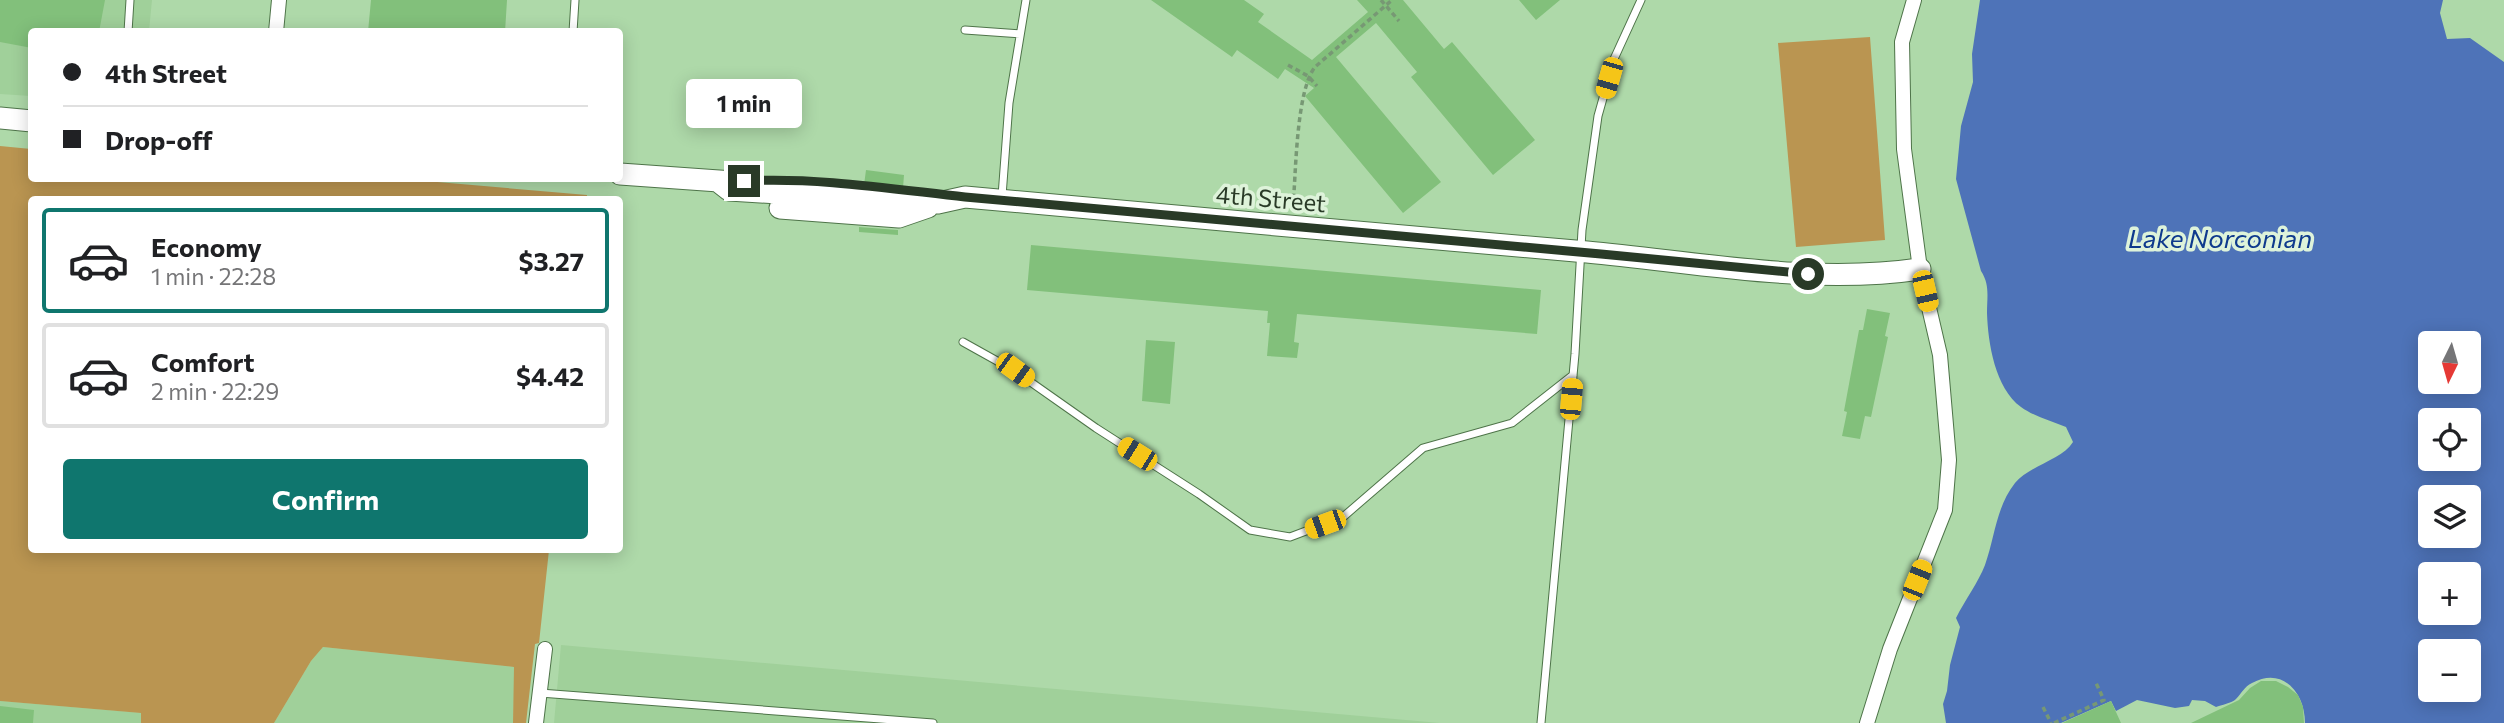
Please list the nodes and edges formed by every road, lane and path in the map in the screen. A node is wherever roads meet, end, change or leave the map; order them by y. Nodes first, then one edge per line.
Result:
1 (130, 0) edge
2 (279, 0) edge
3 (575, 0) edge
4 (1026, 0) edge
5 (1381, 0) edge
6 (1392, 0) edge
7 (1641, 0) edge
8 (1914, 0) edge
9 (1385, 5) junction
10 (1399, 21) dead end
11 (128, 28) edge
12 (276, 28) edge
13 (573, 28) edge
14 (965, 30) dead end
15 (1020, 34) junction
16 (1288, 65) dead end
17 (1308, 76) junction
18 (1317, 86) dead end
19 (0, 118) edge
20 (28, 121) edge
21 (623, 174) edge
22 (724, 186) junction
23 (965, 197) junction
24 (1002, 201) junction
25 (1291, 226) junction
26 (1581, 252) junction
27 (1920, 269) junction
28 (963, 342) dead end
29 (1573, 375) junction
30 (545, 649) dead end
31 (2096, 683) dead end
32 (540, 693) junction
33 (2043, 707) dead end
34 (536, 723) edge
35 (933, 723) edge
36 (1541, 723) edge
37 (1867, 723) edge
38 (2052, 723) edge

1 - 11 lane
2 - 12 street
3 - 13 lane
4 - 15 lane
5 - 9 path
6 - 9 path
7 - 26 lane
8 - 27 street
9 - 10 path
9 - 17 path
14 - 15 lane
15 - 24 lane
16 - 17 path
17 - 18 path
17 - 25 path
19 - 20 street
21 - 22 street
22 - 23 street
22 - 23 street, 4th Street
23 - 24 street, 4th Street
24 - 25 street, 4th Street
25 - 26 street, 4th Street
26 - 27 street, 4th Street
26 - 29 lane
27 - 37 street
28 - 29 lane
29 - 36 lane
30 - 32 street
31 - 38 path
32 - 34 street
32 - 35 lane
33 - 38 path

